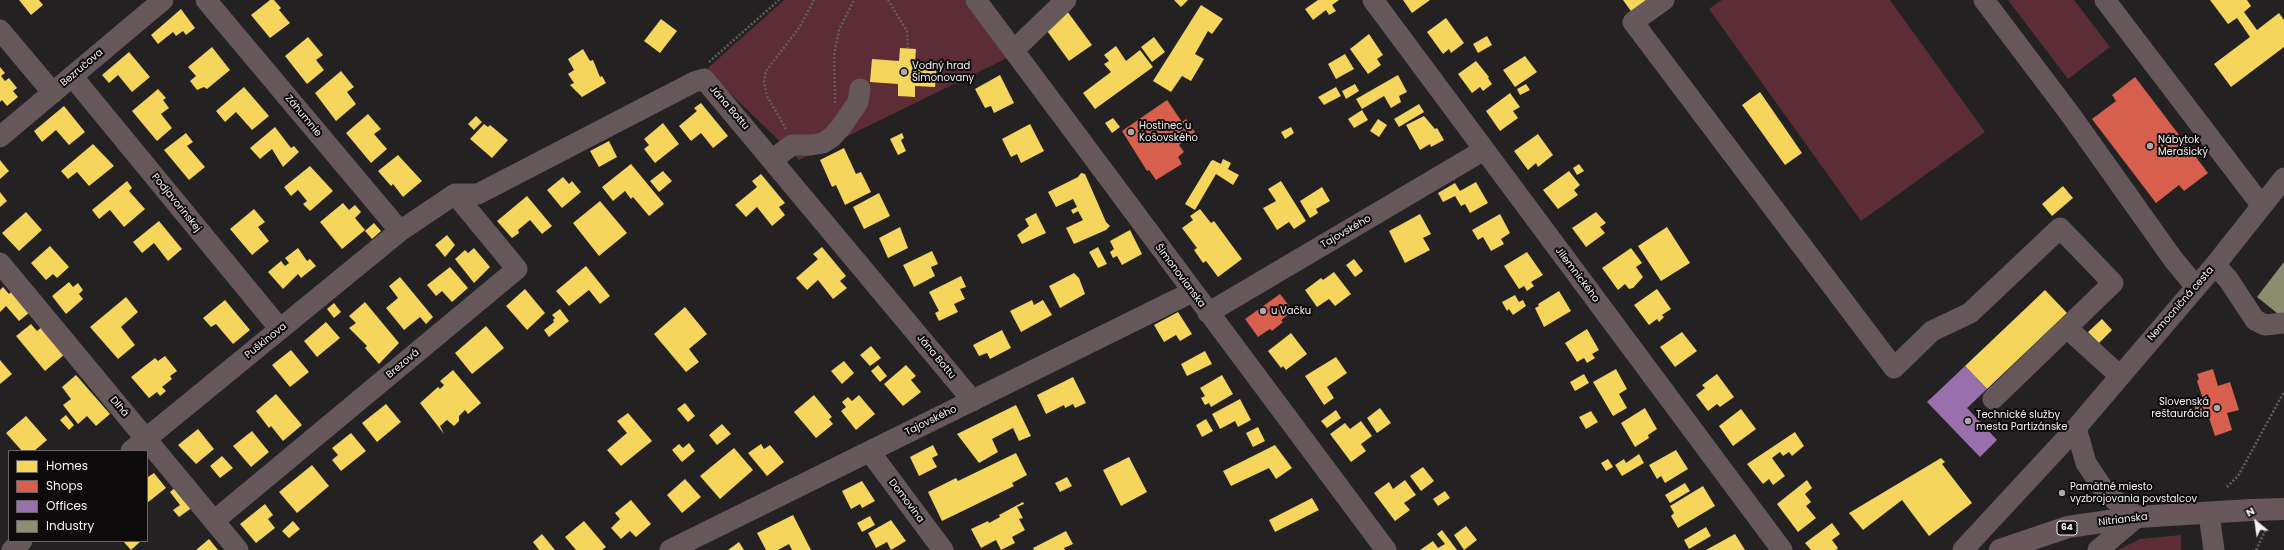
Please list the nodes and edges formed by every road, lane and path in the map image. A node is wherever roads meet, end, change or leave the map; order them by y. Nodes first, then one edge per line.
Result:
1 (163, 0) edge
2 (206, 0) edge
3 (779, 0) edge
4 (814, 0) edge
5 (854, 0) edge
6 (888, 0) edge
7 (976, 0) edge
8 (1066, 0) edge
9 (1373, 0) edge
10 (1664, 0) edge
11 (1984, 0) edge
12 (2105, 0) edge
13 (0, 30) edge
14 (908, 48) dead end
15 (1014, 50) junction
16 (72, 76) junction
17 (704, 79) junction
18 (860, 89) dead end
19 (53, 92) junction
20 (833, 108) dead end
21 (787, 132) dead end
22 (0, 137) edge
23 (1484, 150) junction
24 (772, 159) junction
25 (2284, 178) edge
26 (455, 194) junction
27 (2262, 206) junction
28 (400, 231) junction
29 (0, 263) edge
30 (2215, 265) junction
31 (2196, 287) junction
32 (1192, 292) junction
33 (1208, 313) junction
34 (2284, 323) edge
35 (2067, 328) junction
36 (280, 329) junction
37 (2120, 376) junction
38 (2284, 392) edge
39 (1994, 399) dead end
40 (973, 401) junction
41 (2076, 428) junction
42 (139, 445) edge
43 (870, 452) junction
44 (148, 454) edge
45 (2227, 487) dead end
46 (2284, 509) edge
47 (2210, 514) junction
48 (2137, 517) junction
49 (214, 521) junction
50 (21, 542) edge
51 (12, 550) edge
52 (238, 550) edge
53 (670, 550) edge
54 (943, 550) edge
55 (1386, 550) edge
56 (1782, 550) edge
57 (1963, 550) edge
58 (2000, 550) edge
59 (2098, 550) edge
60 (2214, 550) edge

1 - 16 street, Bezručova
2 - 28 street, Záhumnie
3 - 17 path
4 - 21 path
5 - 20 path
6 - 14 path
7 - 15 street, Šimonovianska
8 - 15 street
9 - 23 street, Jilemnického
10 - 35 street
11 - 31 street
12 - 27 street
13 - 19 street
15 - 32 street, Šimonovianska
16 - 19 street, Bezručova
16 - 36 street, Podjavorinskej
17 - 24 street, Jána Bottu
17 - 26 street, Jána Bottu
18 - 24 street
19 - 22 street, Bezručova
23 - 33 street, Tajovského
23 - 56 street, Jilemnického
24 - 40 street, Jána Bottu
25 - 27 street, Nemocničná cesta
26 - 28 street
26 - 49 street, Brezová
27 - 30 street, Nemocničná cesta
28 - 36 street, Puškinova
29 - 42 street, Dlhá
30 - 31 street, Nemocničná cesta
30 - 34 street
31 - 37 street, Nemocničná cesta
32 - 33 street, Šimonovianska
32 - 40 street, Tajovského
33 - 55 street, Šimonovianska
35 - 37 street
35 - 39 street
36 - 42 street, Puškinova
37 - 41 street, Nemocničná cesta
38 - 45 path
40 - 43 street, Tajovského
41 - 48 street
41 - 57 street, Nemocničná cesta
43 - 53 street, Tajovského
43 - 54 street, Domovina
44 - 49 street, Dlhá
46 - 47 main road, Nitrianska / 64, bridge
47 - 48 main road, Nitrianska / 64
47 - 60 street
48 - 58 main road, Nitrianska / 64
48 - 59 street
49 - 52 street, Dlhá
50 - 51 street

